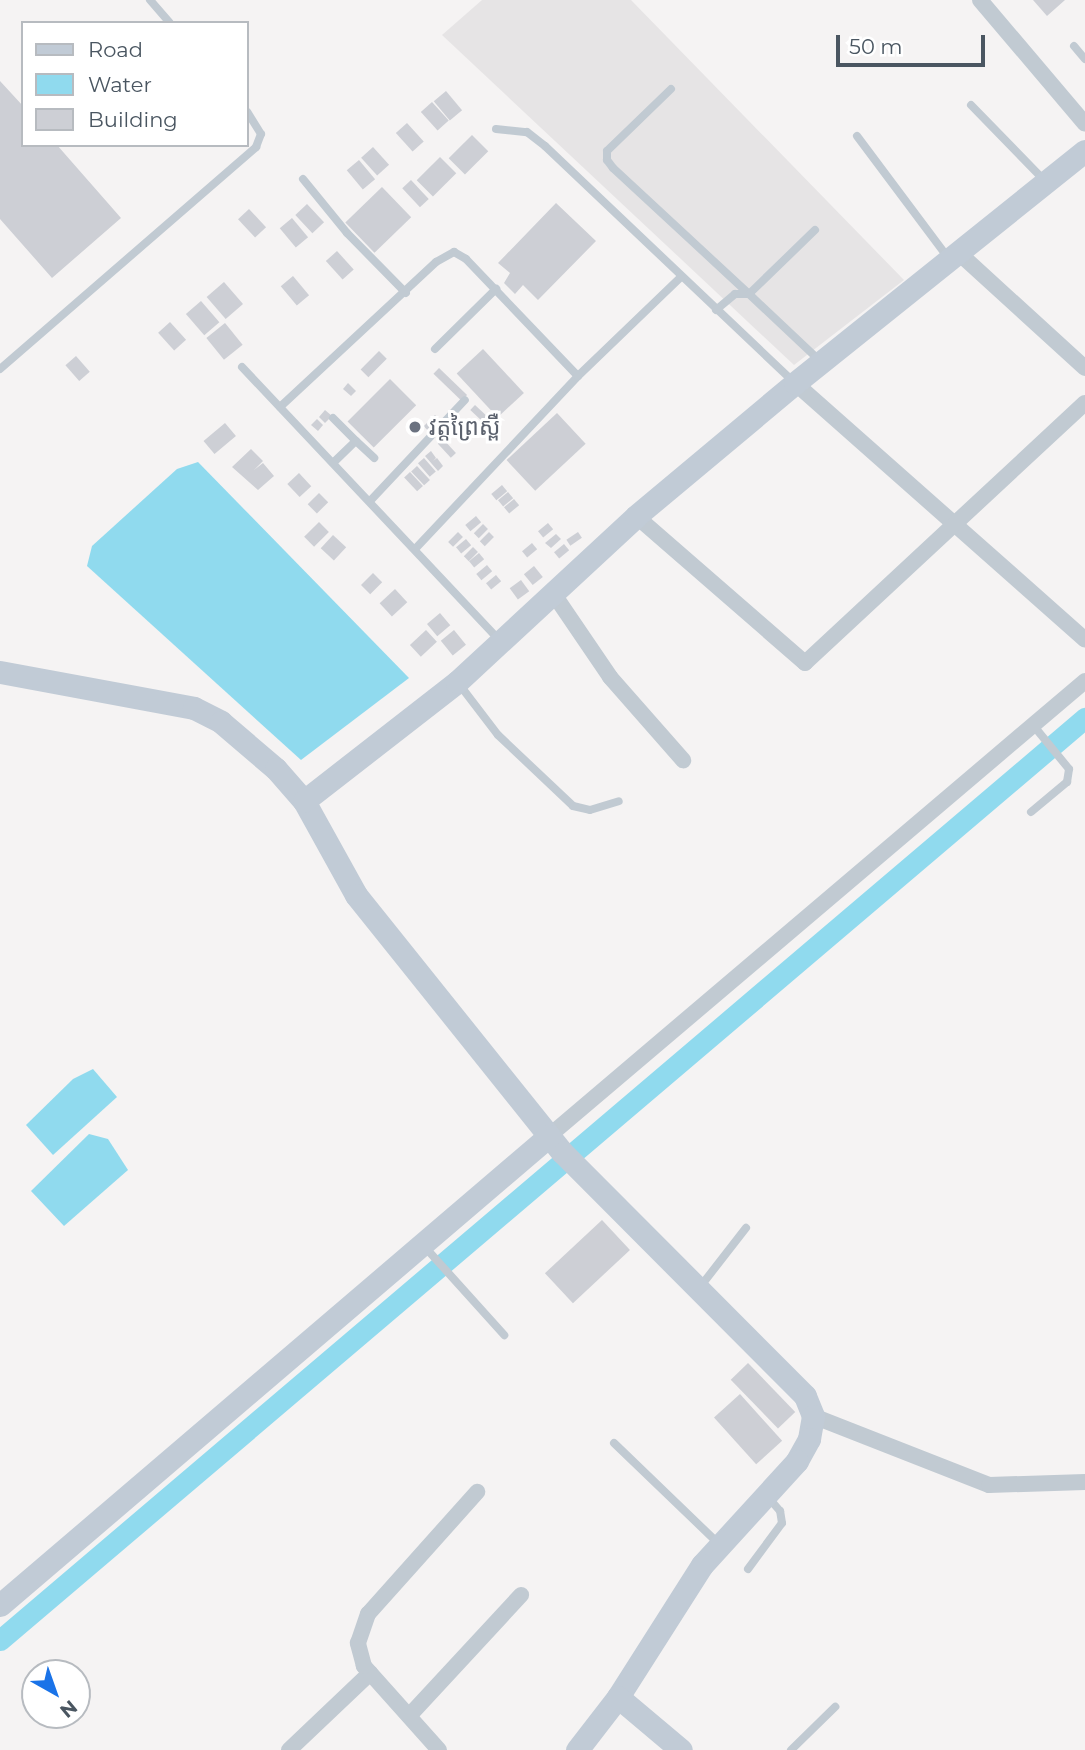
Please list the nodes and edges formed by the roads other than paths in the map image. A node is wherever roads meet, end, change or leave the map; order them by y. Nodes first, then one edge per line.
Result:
1 (150, 0) edge
2 (980, 0) edge
3 (168, 21) edge
4 (1074, 46) dead end
5 (1085, 59) edge
6 (671, 89) dead end
7 (971, 105) dead end
8 (248, 114) edge
9 (1085, 124) edge
10 (496, 130) dead end
11 (857, 136) dead end
12 (1085, 151) edge
13 (303, 179) dead end
14 (1046, 183) junction
15 (815, 230) dead end
16 (956, 258) junction
17 (681, 277) junction
18 (496, 289) junction
19 (406, 293) junction
20 (749, 293) junction
21 (716, 310) junction
22 (435, 349) dead end
23 (821, 362) junction
24 (242, 367) dead end
25 (1085, 368) edge
26 (0, 369) edge
27 (578, 376) junction
28 (795, 383) junction
29 (465, 400) dead end
30 (1085, 402) edge
31 (280, 407) junction
32 (333, 418) dead end
33 (356, 441) junction
34 (374, 458) dead end
35 (334, 462) junction
36 (371, 500) junction
37 (636, 516) junction
38 (954, 523) junction
39 (416, 548) junction
40 (552, 593) junction
41 (1085, 640) edge
42 (500, 641) junction
43 (0, 672) edge
44 (1085, 681) edge
45 (457, 682) junction
46 (1038, 732) junction
47 (683, 760) dead end
48 (304, 801) junction
49 (619, 801) dead end
50 (1031, 812) dead end
51 (561, 1151) junction
52 (746, 1228) dead end
53 (428, 1251) junction
54 (698, 1289) junction
55 (504, 1335) dead end
56 (813, 1416) junction
57 (614, 1443) dead end
58 (1085, 1482) edge
59 (477, 1492) dead end
60 (766, 1495) junction
61 (720, 1545) junction
62 (748, 1569) dead end
63 (521, 1595) dead end
64 (0, 1605) edge
65 (370, 1673) junction
66 (618, 1696) junction
67 (835, 1707) dead end
68 (409, 1716) junction
69 (289, 1750) edge
70 (439, 1750) edge
71 (578, 1750) edge
72 (681, 1750) edge
73 (790, 1750) edge

1 - 3 lane
2 - 9 street
4 - 5 lane
6 - 20 lane
7 - 14 lane
8 - 26 lane
10 - 17 lane
11 - 16 lane
12 - 14 street
13 - 19 lane
14 - 16 street
15 - 20 lane
16 - 23 street
16 - 25 street
17 - 21 lane
17 - 27 lane
18 - 19 lane
18 - 22 lane
18 - 27 lane
19 - 31 lane
20 - 21 lane
20 - 23 lane
21 - 28 lane
23 - 28 street
24 - 31 lane
27 - 39 lane
28 - 37 street
28 - 38 street
29 - 36 lane
30 - 38 street
31 - 35 lane
32 - 33 lane
33 - 34 lane
33 - 35 lane
35 - 36 lane
36 - 39 lane
37 - 38 street
37 - 40 street
38 - 41 street
39 - 42 lane
40 - 42 street
40 - 47 street
42 - 45 street
43 - 48 street
44 - 46 street
45 - 48 street
45 - 49 lane
46 - 50 lane
46 - 51 street
48 - 51 street
51 - 53 street
51 - 54 street
52 - 54 lane
53 - 55 lane
53 - 64 street
54 - 56 street
56 - 58 street
56 - 60 street
57 - 61 lane
59 - 65 street
60 - 61 street
60 - 62 lane
61 - 66 street
63 - 68 street
65 - 68 street
65 - 69 street
66 - 71 street
66 - 72 street
67 - 73 lane
68 - 70 street

